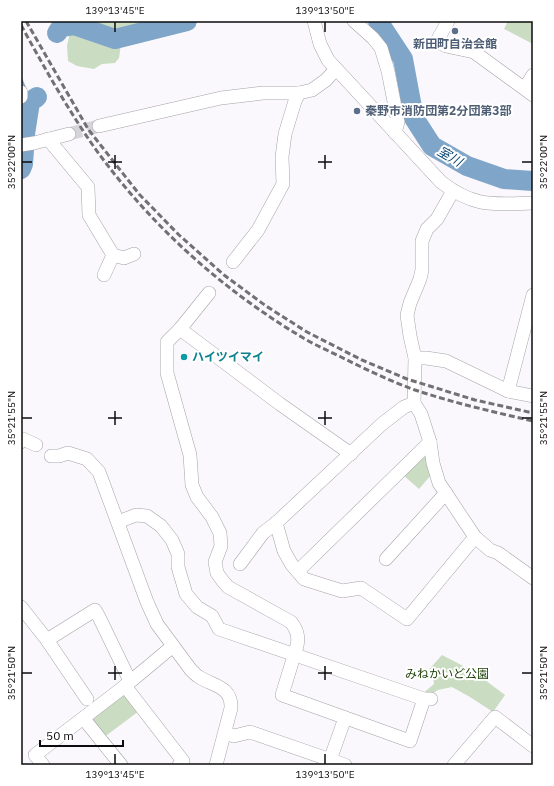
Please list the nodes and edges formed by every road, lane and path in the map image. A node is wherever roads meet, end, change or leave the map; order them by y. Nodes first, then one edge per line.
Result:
1 (314, 21) edge
2 (354, 21) edge
3 (448, 21) edge
4 (336, 69) junction
5 (533, 76) edge
6 (529, 91) edge
7 (21, 92) edge
8 (299, 93) junction
9 (21, 97) edge
10 (99, 126) tunnel mouth
11 (395, 133) junction
12 (69, 134) tunnel mouth
13 (48, 139) junction
14 (21, 145) edge
15 (453, 191) junction
16 (533, 203) edge
17 (134, 254) dead end
18 (113, 255) junction
19 (233, 262) dead end
20 (104, 275) dead end
21 (209, 293) dead end
22 (533, 295) edge
23 (180, 329) junction
24 (415, 358) junction
25 (508, 391) junction
26 (533, 396) edge
27 (414, 403) junction
28 (21, 442) edge
29 (430, 442) junction
30 (36, 445) dead end
31 (351, 454) junction
32 (50, 456) dead end
33 (446, 493) junction
34 (118, 522) junction
35 (276, 523) junction
36 (475, 536) junction
37 (386, 559) dead end
38 (240, 564) dead end
39 (298, 571) junction
40 (533, 578) edge
41 (21, 607) edge
42 (47, 640) junction
43 (173, 646) junction
44 (295, 654) junction
45 (128, 684) junction
46 (87, 699) dead end
47 (345, 718) junction
48 (84, 719) junction
49 (224, 733) junction
50 (533, 746) edge
51 (330, 760) junction
52 (459, 763) edge
53 (43, 765) edge
54 (121, 765) edge
55 (179, 765) edge
56 (216, 765) edge
57 (345, 765) edge

1 - 4 street
2 - 11 street
3 - 6 street
4 - 8 street
4 - 11 street
5 - 6 street
7 - 9 street
8 - 10 street
8 - 19 street
11 - 15 street
12 - 13 street
13 - 14 street
13 - 18 street
15 - 16 street
15 - 24 street
17 - 18 street
18 - 20 street
21 - 23 street
22 - 25 street
23 - 31 street
23 - 44 street
24 - 25 street
24 - 27 street
25 - 26 street
27 - 29 street
27 - 31 street
28 - 30 street
29 - 33 street
29 - 39 street
31 - 35 street
32 - 34 street
33 - 36 street
33 - 37 street
34 - 43 street
34 - 44 street
35 - 38 street
35 - 39 street
36 - 39 street
36 - 40 street
41 - 42 street
42 - 45 street
42 - 46 street
43 - 45 street
43 - 49 street
44 - 47 street
44 - 47 street
45 - 48 street
45 - 55 street
47 - 51 street
48 - 53 street
48 - 54 street
49 - 51 street
49 - 56 street
50 - 52 street
51 - 57 street

